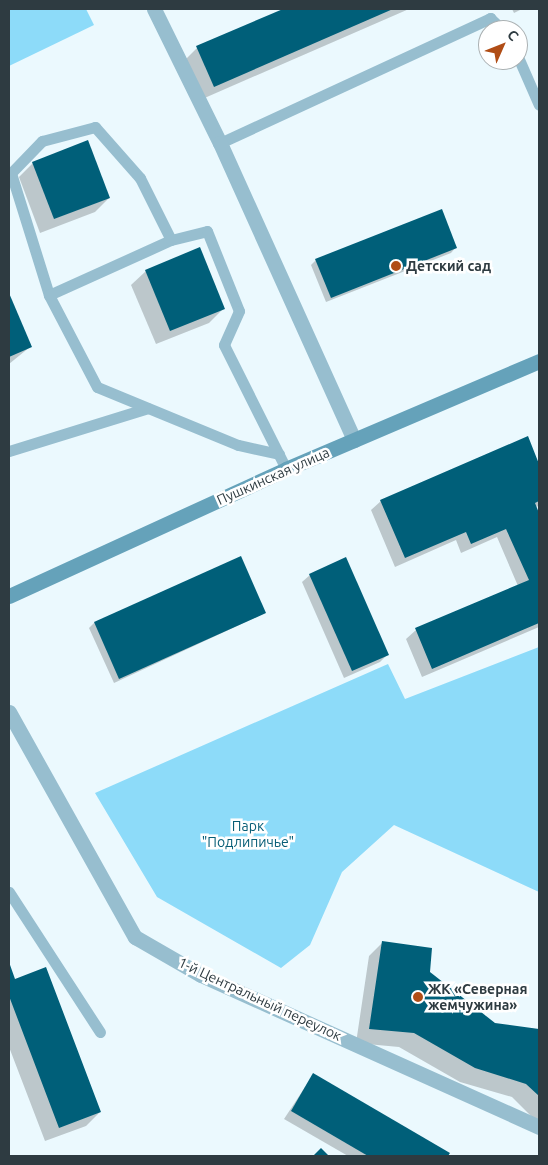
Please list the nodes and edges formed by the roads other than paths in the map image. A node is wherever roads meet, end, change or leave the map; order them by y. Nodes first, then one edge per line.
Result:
1 (154, 9) edge
2 (478, 24) edge
3 (524, 70) edge
4 (539, 105) edge
5 (220, 144) junction
6 (171, 240) junction
7 (49, 296) junction
8 (539, 361) edge
9 (148, 408) junction
10 (354, 440) junction
11 (9, 452) edge
12 (278, 454) junction
13 (286, 469) junction
14 (9, 596) edge
15 (9, 712) edge
16 (9, 892) edge
17 (100, 1032) dead end
18 (539, 1128) edge

1 - 5 street
2 - 5 lane
3 - 4 lane
5 - 10 street
6 - 7 lane
6 - 7 lane
6 - 12 lane
7 - 9 lane
8 - 10 street, Пушкинская улица
9 - 11 lane
9 - 12 lane
10 - 13 street, Пушкинская улица
12 - 13 lane
13 - 14 street, Пушкинская улица
15 - 18 street, 1-й Центральный переулок
16 - 17 lane

